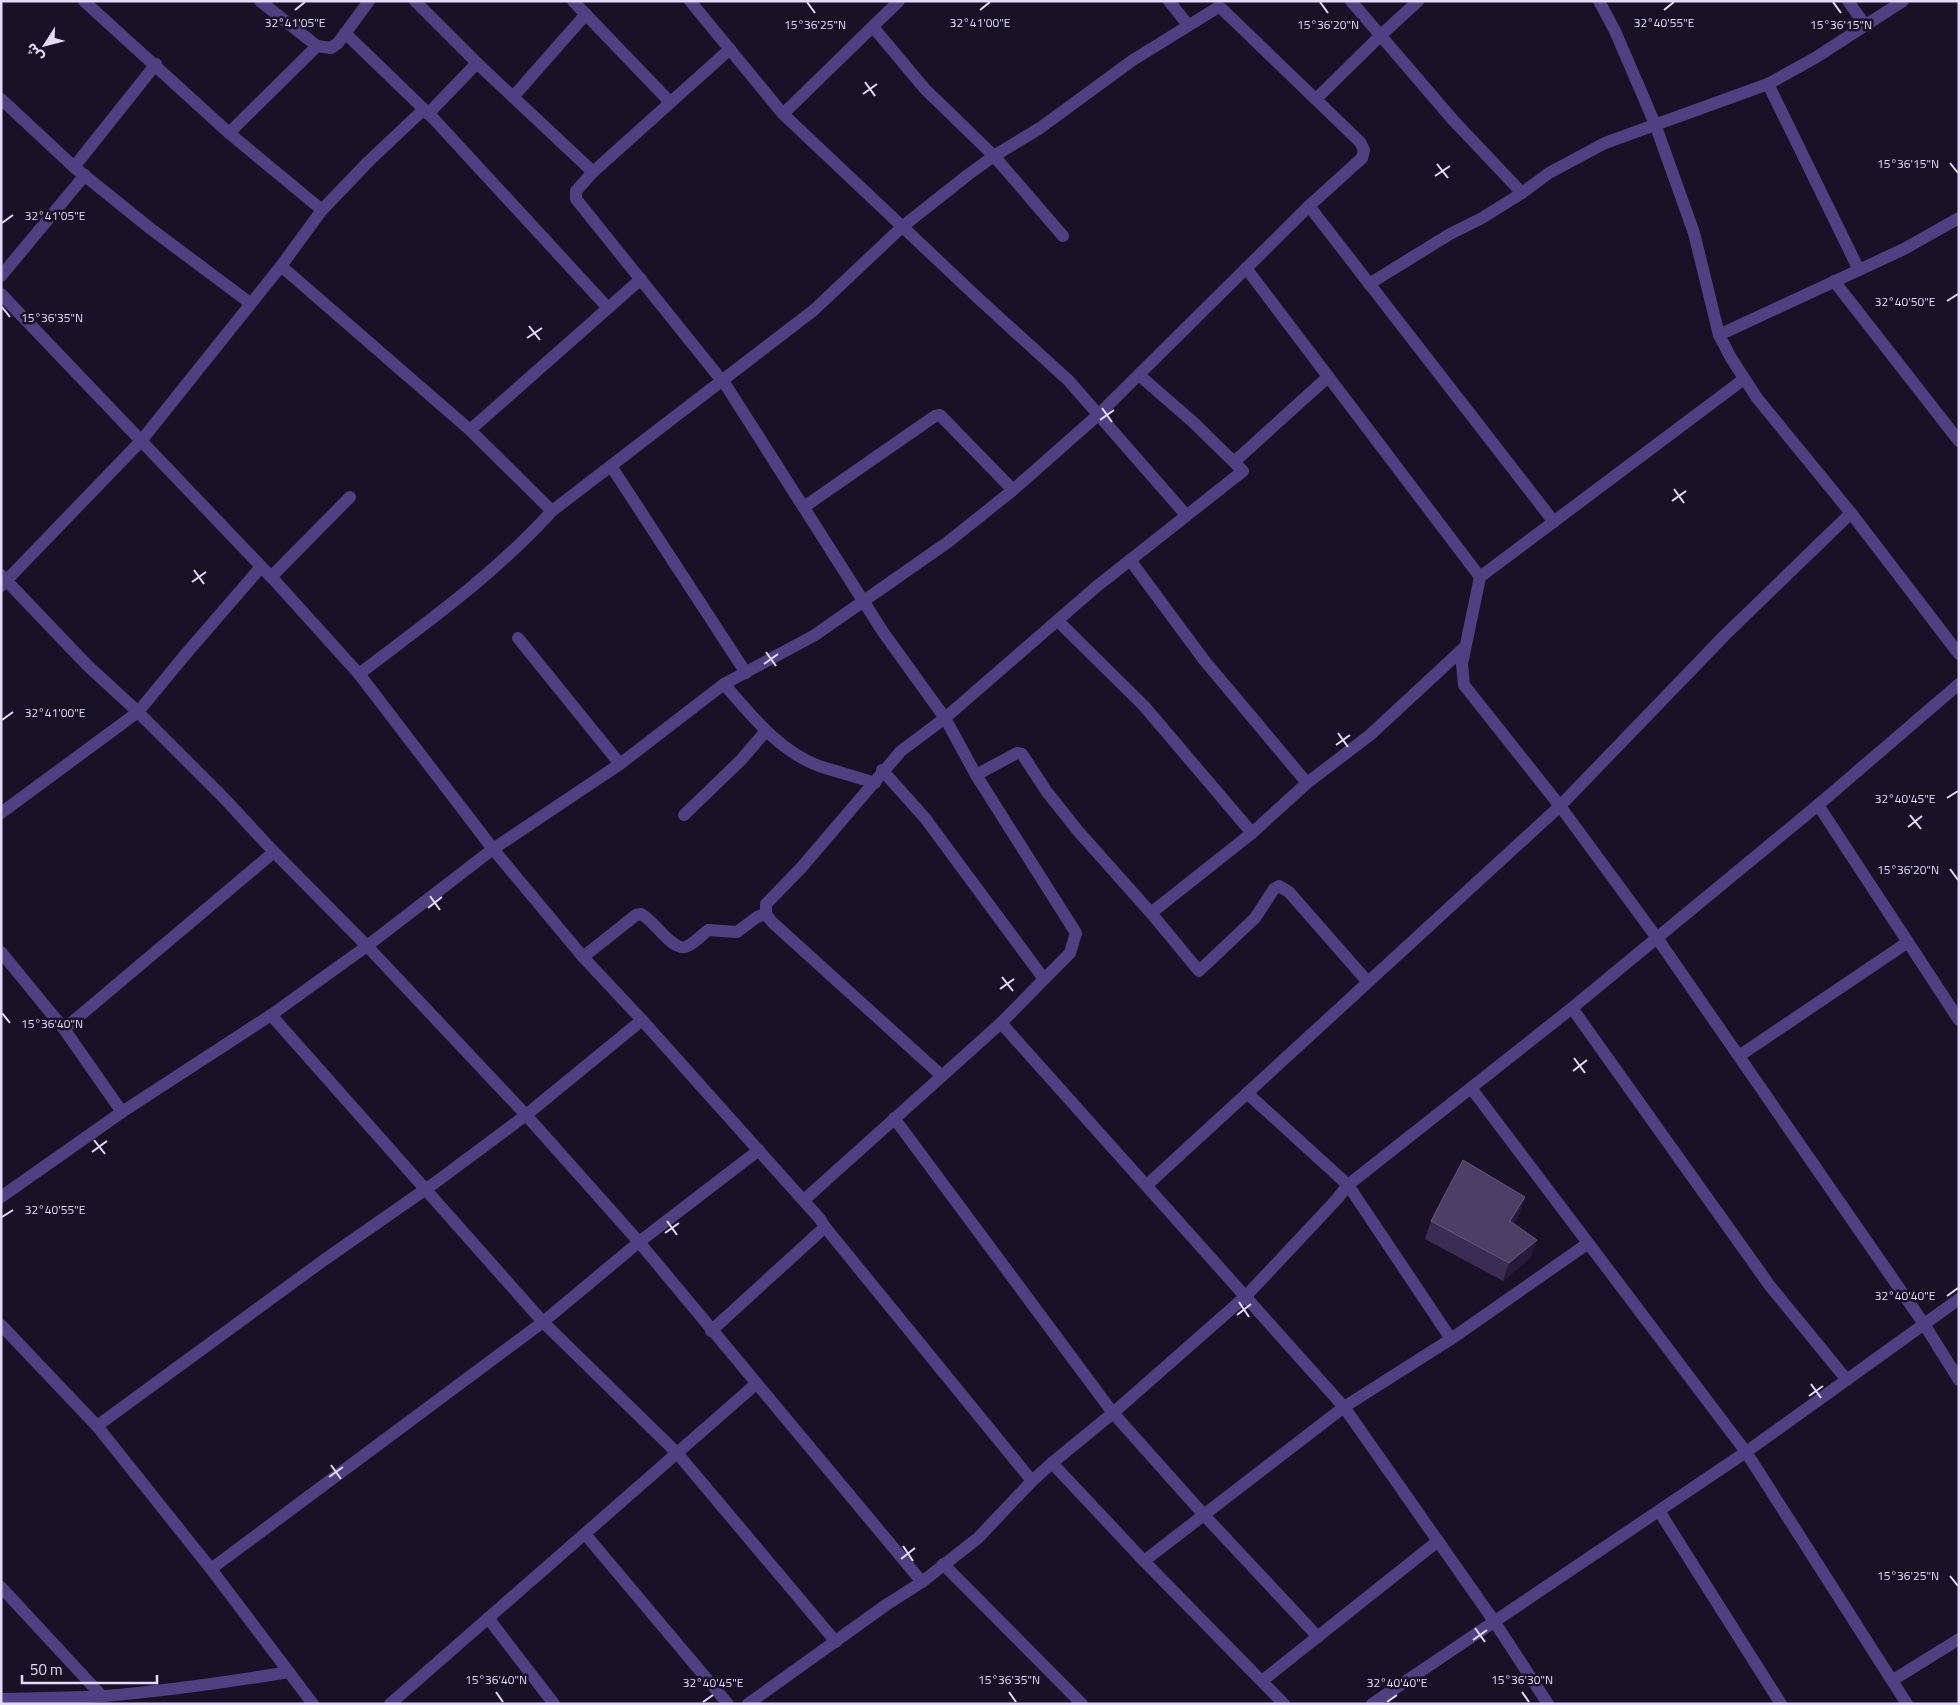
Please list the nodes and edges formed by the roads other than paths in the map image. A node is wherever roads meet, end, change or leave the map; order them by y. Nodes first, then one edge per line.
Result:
1 (84, 1) edge
2 (260, 1) edge
3 (369, 1) edge
4 (415, 1) edge
5 (574, 1) edge
6 (690, 1) edge
7 (899, 1) edge
8 (1169, 1) edge
9 (1351, 1) edge
10 (1418, 1) edge
11 (1848, 1) edge
12 (1903, 1) edge
13 (1601, 2) edge
14 (586, 14) junction
15 (1865, 25) junction
16 (1188, 26) junction
17 (872, 27) junction
18 (345, 33) junction
19 (1380, 36) junction
20 (317, 46) junction
21 (730, 49) junction
22 (477, 63) junction
23 (156, 64) junction
24 (1768, 84) junction
25 (513, 97) junction
26 (1, 99) edge
27 (1316, 99) junction
28 (670, 102) junction
29 (426, 111) junction
30 (783, 114) junction
31 (1655, 124) junction
32 (229, 133) junction
33 (994, 156) junction
34 (74, 167) junction
35 (593, 172) junction
36 (85, 175) junction
37 (1522, 193) junction
38 (1309, 206) junction
39 (322, 210) junction
40 (1959, 218) edge
41 (902, 227) junction
42 (1063, 236) dead end
43 (280, 266) junction
44 (1246, 268) junction
45 (1859, 270) junction
46 (1, 276) edge
47 (641, 279) junction
48 (1834, 281) junction
49 (1369, 284) junction
50 (1, 294) edge
51 (250, 303) junction
52 (608, 308) junction
53 (1719, 335) junction
54 (1139, 375) junction
55 (1328, 377) junction
56 (1744, 378) junction
57 (722, 381) junction
58 (1098, 415) junction
59 (470, 430) junction
60 (1958, 439) edge
61 (141, 441) junction
62 (1234, 462) junction
63 (611, 466) junction
64 (1013, 490) junction
65 (350, 498) dead end
66 (804, 507) junction
67 (552, 512) junction
68 (1851, 513) junction
69 (1186, 515) junction
70 (1554, 522) junction
71 (1130, 560) junction
72 (261, 567) junction
73 (271, 577) junction
74 (1480, 577) junction
75 (3, 581) edge
76 (865, 601) junction
77 (1058, 621) junction
78 (518, 638) dead end
79 (1465, 648) junction
80 (1959, 654) edge
81 (746, 673) junction
82 (359, 674) junction
83 (724, 684) junction
84 (1959, 684) edge
85 (138, 712) junction
86 (946, 718) junction
87 (766, 731) junction
88 (620, 764) junction
89 (882, 770) junction
90 (976, 775) junction
91 (875, 783) junction
92 (1307, 783) junction
93 (1818, 805) junction
94 (1560, 806) junction
95 (1, 813) edge
96 (684, 815) dead end
97 (1252, 833) junction
98 (493, 849) junction
99 (274, 852) junction
100 (1151, 912) junction
101 (766, 914) junction
102 (1657, 938) junction
103 (1908, 942) junction
104 (367, 946) junction
105 (1, 952) edge
106 (583, 957) junction
107 (1044, 979) junction
108 (1367, 981) junction
109 (1572, 1008) junction
110 (271, 1015) junction
111 (642, 1020) junction
112 (1959, 1020) edge
113 (1001, 1022) junction
114 (64, 1029) junction
115 (1739, 1056) junction
116 (942, 1076) junction
117 (1471, 1088) junction
118 (1246, 1093) junction
119 (122, 1112) junction
120 (526, 1115) junction
121 (894, 1118) junction
122 (759, 1150) junction
123 (1146, 1185) junction
124 (1348, 1185) junction
125 (426, 1188) junction
126 (1, 1197) edge
127 (804, 1200) junction
128 (825, 1227) junction
129 (639, 1242) junction
130 (1587, 1244) junction
131 (1246, 1296) junction
132 (1959, 1299) edge
133 (544, 1322) junction
134 (1924, 1324) junction
135 (1, 1325) edge
136 (711, 1331) junction
137 (1451, 1340) junction
138 (1847, 1380) junction
139 (1959, 1380) edge
140 (756, 1384) junction
141 (1344, 1407) junction
142 (1114, 1413) junction
143 (97, 1426) junction
144 (1746, 1452) junction
145 (677, 1453) junction
146 (1052, 1463) junction
147 (1032, 1481) junction
148 (1659, 1510) junction
149 (1204, 1515) junction
150 (585, 1534) junction
151 (1438, 1541) junction
152 (1144, 1561) junction
153 (943, 1564) junction
154 (211, 1569) junction
155 (922, 1582) junction
156 (1, 1587) edge
157 (488, 1618) junction
158 (1494, 1622) junction
159 (1318, 1637) junction
160 (1959, 1639) edge
161 (836, 1642) junction
162 (289, 1672) junction
163 (1893, 1680) junction
164 (1262, 1682) junction
165 (102, 1696) junction
166 (1, 1699) edge
167 (80, 1700) edge
168 (1077, 1702) edge
169 (313, 1704) edge
170 (390, 1704) edge
171 (554, 1704) edge
172 (728, 1704) edge
173 (748, 1704) edge
174 (1284, 1704) edge
175 (1372, 1704) edge
176 (1548, 1704) edge
177 (1780, 1704) edge
178 (1907, 1704) edge

1 - 23 street
2 - 20 street
3 - 18 street
4 - 22 street
5 - 14 street
6 - 21 street
7 - 17 street
8 - 16 street
9 - 19 street
10 - 19 street
11 - 15 street
12 - 15 street
13 - 31 street
14 - 25 street
14 - 28 street
15 - 24 street
16 - 27 street
16 - 33 street
17 - 30 street
17 - 33 street
18 - 20 street
18 - 29 street
19 - 27 street
19 - 37 street
20 - 32 street
21 - 28 street
21 - 30 street
22 - 25 street
22 - 29 street
23 - 32 street
23 - 34 street
24 - 31 street
24 - 45 street
25 - 35 street
26 - 34 street
27 - 38 street
28 - 35 street
29 - 39 street
29 - 52 street
30 - 41 street
31 - 37 street
31 - 53 street
32 - 39 street
33 - 41 street
33 - 42 street
34 - 36 street
35 - 47 street
36 - 46 street
36 - 51 street
37 - 49 street
38 - 44 street
38 - 49 street
39 - 43 street
40 - 45 street
41 - 57 street
41 - 58 street
43 - 51 street
43 - 59 street
44 - 54 street
44 - 55 street
45 - 48 street
47 - 52 street
47 - 57 street
48 - 53 street
48 - 60 street
49 - 70 street
50 - 61 street
51 - 61 street
52 - 59 street
53 - 56 street
54 - 58 street
54 - 62 street
55 - 62 street
55 - 74 street
56 - 68 street
56 - 70 street
57 - 63 street
57 - 66 street
58 - 64 street
58 - 69 street
59 - 67 street
61 - 72 street
61 - 75 street
62 - 69 street
63 - 67 street
63 - 81 street
64 - 66 street
64 - 76 street
65 - 73 street
66 - 76 street
67 - 82 street
68 - 80 street
68 - 94 street
69 - 71 street
70 - 74 street
71 - 77 street
71 - 92 street
72 - 73 street
72 - 85 street
73 - 82 street
74 - 79 street
75 - 85 street
76 - 81 street
76 - 86 street
77 - 86 street
77 - 97 street
78 - 88 street
79 - 92 street
79 - 94 street
81 - 83 street
82 - 98 street
83 - 87 street
83 - 88 street
84 - 93 street
85 - 95 street
85 - 99 street
86 - 89 street
86 - 90 street
87 - 91 street
87 - 96 street
88 - 98 street
89 - 91 street
89 - 107 street
90 - 100 street
90 - 107 street
91 - 101 street
92 - 97 street
93 - 102 street
93 - 103 street
94 - 102 street
94 - 108 street
97 - 100 street
98 - 104 street
98 - 106 street
99 - 104 street
99 - 114 street
100 - 108 street
101 - 106 street
101 - 116 street
102 - 109 street
102 - 115 street
103 - 112 street
103 - 115 street
104 - 110 street
104 - 120 street
105 - 114 street
106 - 111 street
107 - 113 street
108 - 118 street
109 - 117 street
109 - 138 street
110 - 119 street
110 - 125 street
111 - 120 street
111 - 122 street
113 - 116 street
113 - 123 street
114 - 119 street
115 - 134 street
116 - 121 street
117 - 124 street
117 - 130 street
118 - 123 street
118 - 124 street
119 - 126 street
120 - 125 street
120 - 129 street
121 - 127 street
121 - 142 street
122 - 127 street
122 - 129 street
123 - 131 street
124 - 131 street
124 - 137 street
125 - 133 street
125 - 143 street
127 - 128 street
128 - 136 street
128 - 147 street
129 - 133 street
129 - 136 street
130 - 137 street
130 - 144 street
131 - 141 street
131 - 142 street
132 - 134 street
133 - 145 street
133 - 154 street
134 - 138 street
134 - 139 street
135 - 143 street
136 - 140 street
137 - 141 street
138 - 144 street
140 - 145 street
140 - 155 street
141 - 149 street
141 - 151 street
142 - 146 street
142 - 149 street
143 - 154 street
144 - 148 street
144 - 163 street
145 - 150 street
145 - 161 street
146 - 147 street
146 - 152 street
147 - 153 street
148 - 158 street
148 - 177 street
149 - 152 street
149 - 159 street
150 - 157 street
150 - 172 street
151 - 158 street
151 - 159 street
152 - 164 street
153 - 155 street
153 - 168 street
154 - 162 street
155 - 161 street
156 - 165 street
157 - 170 street
157 - 171 street
158 - 175 street
158 - 176 street
159 - 164 street
160 - 163 street
161 - 173 street
162 - 165 street
162 - 169 street
163 - 178 street
164 - 174 street
165 - 167 street
166 - 167 street

